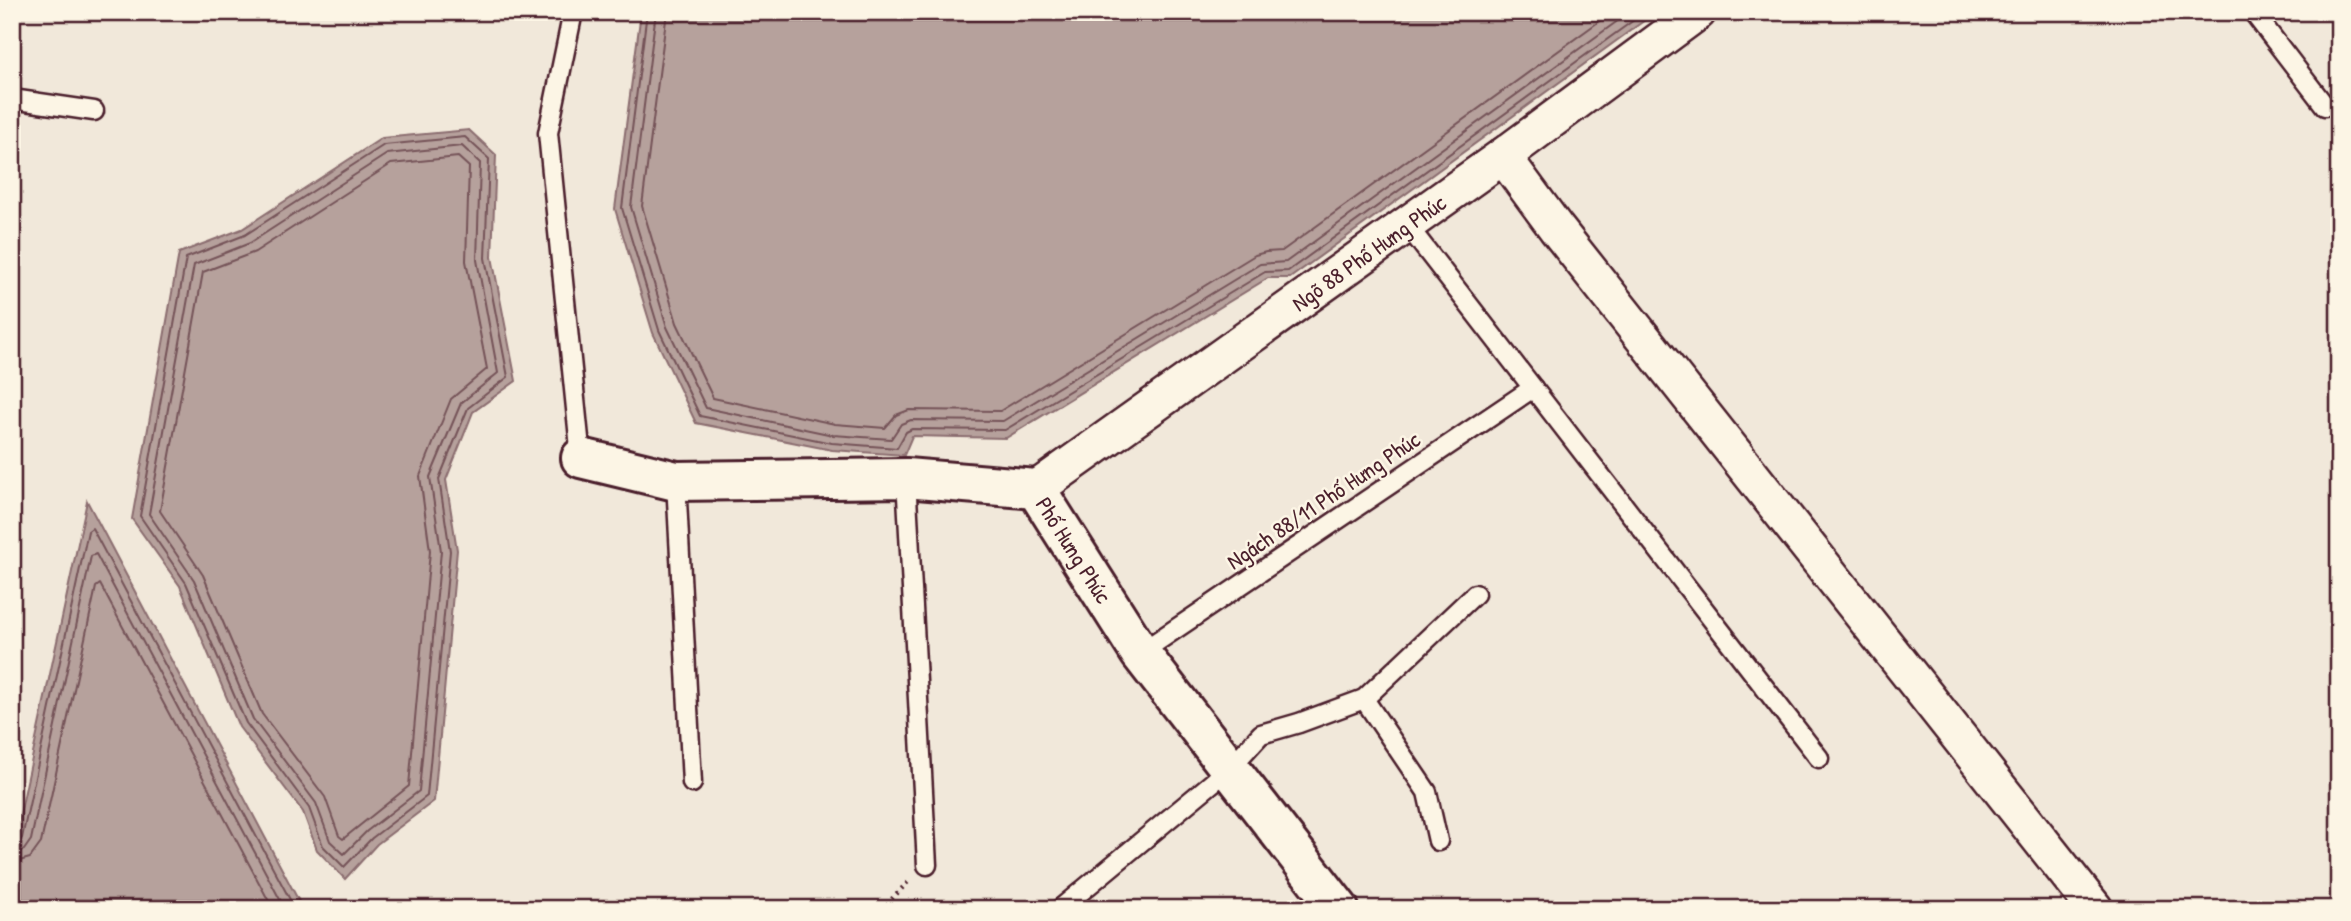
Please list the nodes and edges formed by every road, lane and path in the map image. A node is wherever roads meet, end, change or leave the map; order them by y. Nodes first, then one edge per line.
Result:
1 (573, 12) edge
2 (1698, 12) edge
3 (2253, 12) edge
4 (12, 99) edge
5 (2325, 106) dead end
6 (94, 111) dead end
7 (1503, 156) junction
8 (1407, 225) junction
9 (1533, 388) junction
10 (581, 458) joint
11 (906, 478) junction
12 (676, 481) junction
13 (1036, 489) junction
14 (1475, 594) dead end
15 (1140, 653) junction
16 (1364, 699) junction
17 (1819, 758) dead end
18 (1229, 769) junction
19 (692, 783) dead end
20 (1438, 841) dead end
21 (927, 865) joint
22 (2083, 905) edge
23 (882, 909) edge
24 (1060, 909) edge
25 (1339, 909) edge

1 - 10 lane
2 - 7 street, Ngõ 88 Phố Hưng Phúc
3 - 5 lane
4 - 6 lane
7 - 8 street, Ngõ 88 Phố Hưng Phúc
7 - 22 street
8 - 9 lane
8 - 13 street, Ngõ 88 Phố Hưng Phúc
9 - 15 lane, Ngách 88/11 Phố Hưng Phúc
9 - 17 lane
10 - 12 street, Phố Hưng Phúc
11 - 12 street, Phố Hưng Phúc
11 - 13 street, Phố Hưng Phúc
11 - 21 lane
12 - 19 lane
13 - 15 street, Phố Hưng Phúc
14 - 16 lane
15 - 18 street, Phố Hưng Phúc
16 - 18 lane
16 - 20 lane
18 - 24 lane
18 - 25 street, Phố Hưng Phúc
21 - 23 path

